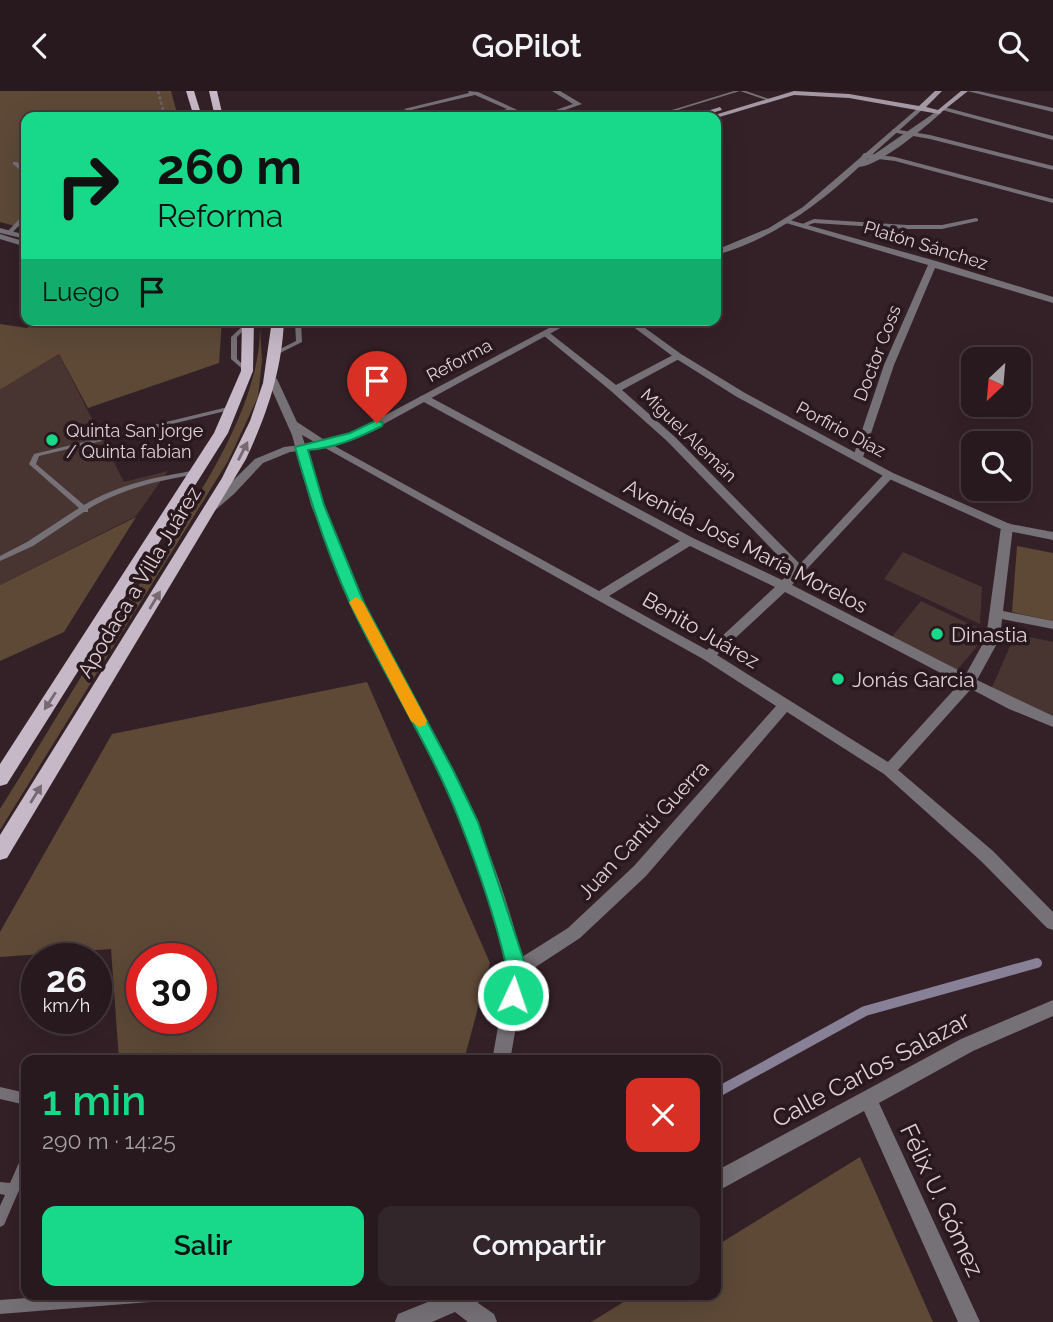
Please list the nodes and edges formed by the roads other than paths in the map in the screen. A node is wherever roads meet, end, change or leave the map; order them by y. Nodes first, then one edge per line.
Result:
1 (555, 91) edge
2 (740, 91) edge
3 (778, 91) edge
4 (846, 91) edge
5 (939, 91) edge
6 (967, 91) edge
7 (473, 92) edge
8 (213, 93) edge
9 (191, 94) edge
10 (760, 96) junction
11 (770, 100) junction
12 (407, 109) dead end
13 (919, 109) junction
14 (513, 110) junction
15 (1053, 110) edge
16 (942, 111) junction
17 (196, 112) edge
18 (218, 112) edge
19 (505, 112) edge
20 (518, 112) edge
21 (562, 112) edge
22 (669, 112) edge
23 (707, 112) edge
24 (721, 114) edge
25 (893, 131) junction
26 (911, 134) junction
27 (1053, 138) edge
28 (864, 155) junction
29 (878, 157) junction
30 (15, 163) dead end
31 (854, 168) junction
32 (1053, 168) edge
33 (21, 169) edge
34 (1053, 201) edge
35 (21, 220) edge
36 (976, 220) dead end
37 (789, 221) junction
38 (803, 225) junction
39 (0, 230) edge
40 (10, 232) junction
41 (21, 235) edge
42 (0, 236) edge
43 (21, 243) edge
44 (721, 251) edge
45 (933, 263) junction
46 (1053, 300) edge
47 (246, 326) edge
48 (272, 326) edge
49 (278, 326) edge
50 (298, 326) edge
51 (559, 326) edge
52 (636, 326) edge
53 (546, 333) junction
54 (278, 354) junction
55 (678, 356) junction
56 (272, 379) junction
57 (615, 389) junction
58 (424, 398) junction
59 (232, 408) junction
60 (292, 423) junction
61 (324, 444) junction
62 (301, 447) junction
63 (858, 457) junction
64 (197, 472) junction
65 (889, 475) junction
66 (85, 510) junction
67 (209, 510) junction
68 (1007, 527) junction
69 (1053, 535) edge
70 (689, 541) junction
71 (0, 559) edge
72 (800, 571) junction
73 (783, 586) junction
74 (600, 596) junction
75 (998, 614) junction
76 (1053, 625) edge
77 (708, 656) junction
78 (969, 683) junction
79 (786, 704) junction
80 (1053, 722) edge
81 (889, 770) junction
82 (0, 779) edge
83 (0, 852) edge
84 (1046, 909) edge
85 (1053, 923) edge
86 (517, 970) junction
87 (1053, 1007) edge
88 (502, 1055) edge
89 (0, 1093) edge
90 (21, 1098) edge
91 (868, 1099) junction
92 (21, 1167) edge
93 (721, 1179) edge
94 (6, 1189) edge
95 (0, 1221) edge
96 (88, 1300) edge
97 (455, 1300) edge
98 (465, 1300) edge
99 (0, 1307) edge
100 (407, 1322) edge
101 (486, 1322) edge
102 (970, 1322) edge

1 - 21 street
2 - 10 lane
2 - 22 lane
3 - 10 main road
4 - 13 main road
5 - 13 main road
6 - 15 street
6 - 16 main road
7 - 12 street
7 - 14 street
8 - 9 main road
8 - 18 main road
9 - 17 main road
10 - 11 lane
10 - 23 main road
11 - 13 main road
11 - 24 main road
13 - 16 main road
13 - 25 street
14 - 19 street
14 - 20 street
16 - 26 street
16 - 27 street
25 - 26 street
25 - 28 street
26 - 29 street
26 - 32 street
28 - 29 street
28 - 31 street
29 - 31 street
29 - 34 street
30 - 33 lane
31 - 37 street
35 - 40 lane
36 - 38 lane
37 - 38 street, Platón Sánchez
37 - 44 street
38 - 45 street, Platón Sánchez
39 - 40 street
40 - 41 street
42 - 43 street
45 - 46 street, Platón Sánchez
45 - 63 street, Doctor Coss
47 - 59 main road, Apodaca a Villa Juárez
48 - 54 street
49 - 54 main road, Apodaca a Villa Juárez
50 - 54 lane
51 - 53 street, Reforma
52 - 55 street, Porfirio Díaz
53 - 57 street, Miguel Alemán
53 - 58 street, Reforma
54 - 56 main road, Apodaca a Villa Juárez
55 - 57 street
55 - 63 street, Porfirio Díaz
56 - 60 street
67 -> 56 main road, Apodaca a Villa Juárez
57 - 72 street, Miguel Alemán
58 - 61 street, Reforma
58 - 70 street, Avenida José María Morelos
59 - 64 main road, Apodaca a Villa Juárez
59 - 66 lane
60 - 61 street, Benito Juárez
60 - 62 street
61 - 62 street, Reforma
61 - 74 street, Benito Juárez
62 - 67 street, Reforma
62 - 86 street
63 - 65 street, Porfirio Díaz
64 - 66 lane
64 -> 82 main road, Apodaca a Villa Juárez
65 - 68 street, Porfirio Díaz
65 - 72 street
66 - 71 lane
83 -> 67 main road, Apodaca a Villa Juárez
68 - 69 street, Porfirio Díaz
68 - 75 street
70 - 73 street, Avenida José María Morelos
70 - 74 street
72 - 73 street
73 - 77 street
73 - 78 street, Avenida José María Morelos
74 - 77 street, Benito Juárez
75 - 76 street
75 - 78 street
77 - 79 street, Benito Juárez
78 - 80 street, Avenida José María Morelos
78 - 81 street
79 - 81 street, Benito Juárez
79 - 86 street, Juan Cantú Guerra
81 - 84 street, Benito Juárez
84 - 85 street, Benito Juárez
86 - 88 street
87 - 91 street, Calle Carlos Salazar
89 - 90 lane
91 - 93 street, Calle Carlos Salazar
91 - 102 street, Félix U. Gómez
92 - 94 lane
94 - 95 lane
96 - 99 lane
97 - 100 street
98 - 101 street

